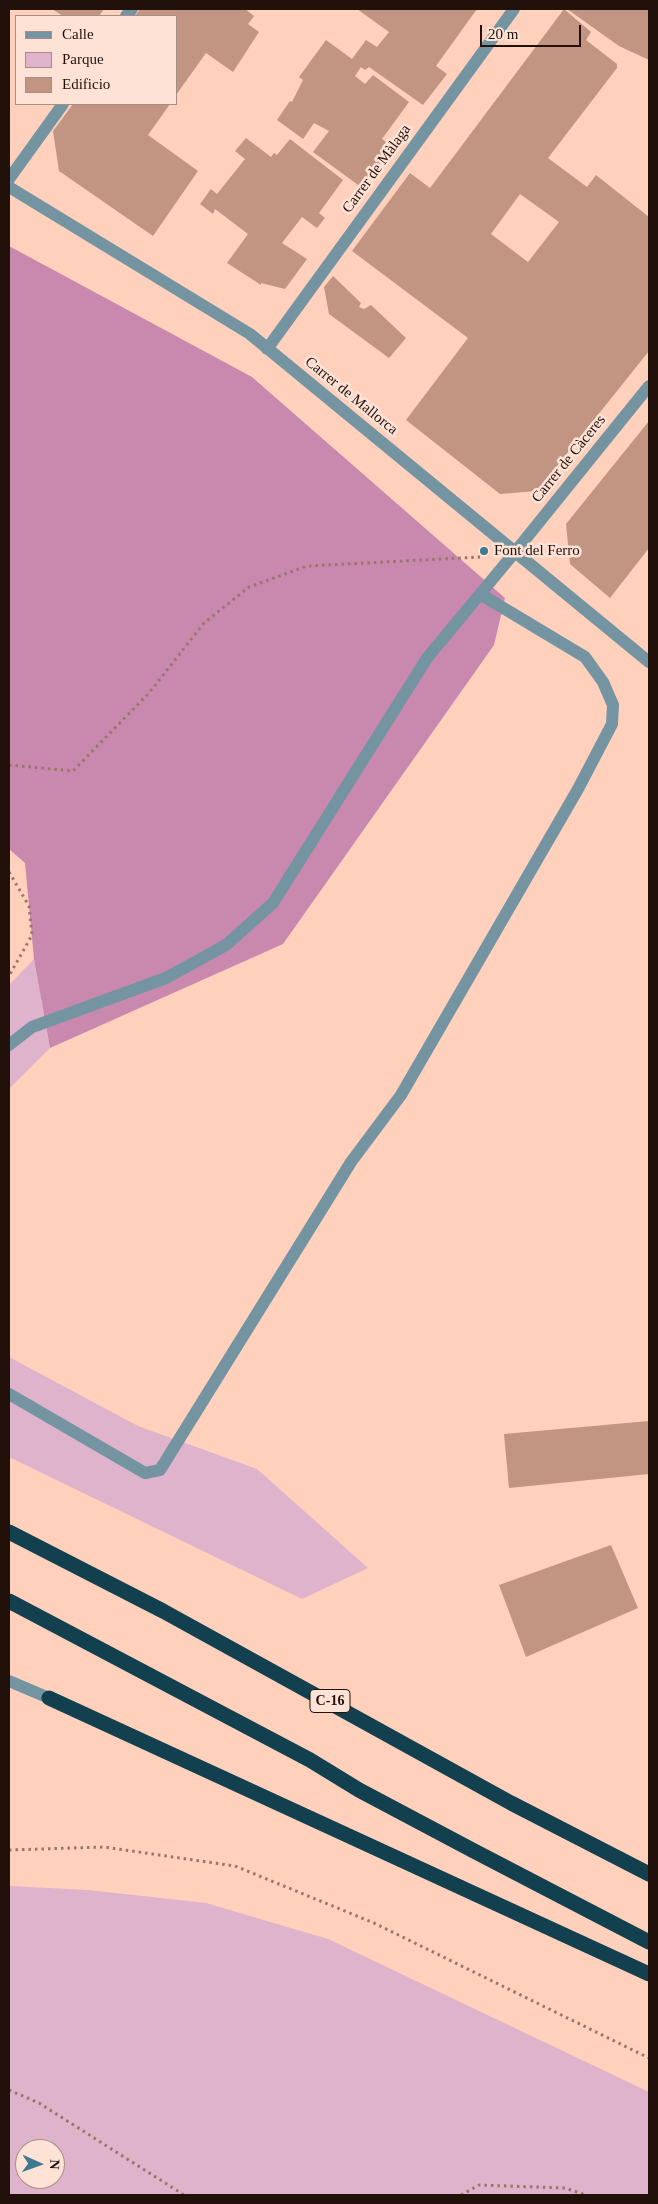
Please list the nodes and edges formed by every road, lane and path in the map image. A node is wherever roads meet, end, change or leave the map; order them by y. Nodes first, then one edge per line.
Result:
1 (514, 9) edge
2 (62, 105) edge
3 (9, 179) edge
4 (9, 187) edge
5 (267, 349) junction
6 (649, 386) edge
7 (515, 552) junction
8 (485, 557) dead end
9 (480, 594) junction
10 (649, 662) edge
11 (9, 765) edge
12 (9, 872) edge
13 (9, 976) edge
14 (9, 1045) edge
15 (9, 1394) edge
16 (9, 1532) edge
17 (9, 1601) edge
18 (9, 1681) edge
19 (49, 1698) joint
20 (9, 1850) edge
21 (649, 1874) edge
22 (649, 1942) edge
23 (649, 1974) edge
24 (649, 2058) edge
25 (9, 2090) edge
26 (184, 2195) edge
27 (461, 2195) edge
28 (586, 2195) edge

1 - 5 street, Carrer de Màlaga
2 - 3 street
4 - 5 street, Carrer de Mallorca
5 - 7 street, Carrer de Mallorca
6 - 7 street, Carrer de Càceres
7 - 9 street, Carrer de Càceres
7 - 10 street, Carrer de Mallorca
8 - 11 path
9 - 14 street, Carrer de Càceres
9 - 15 street
12 - 13 path
16 - 21 highway, C-16
17 - 22 highway
18 - 19 street
19 - 23 highway
20 - 24 path
25 - 26 path
27 - 28 path

